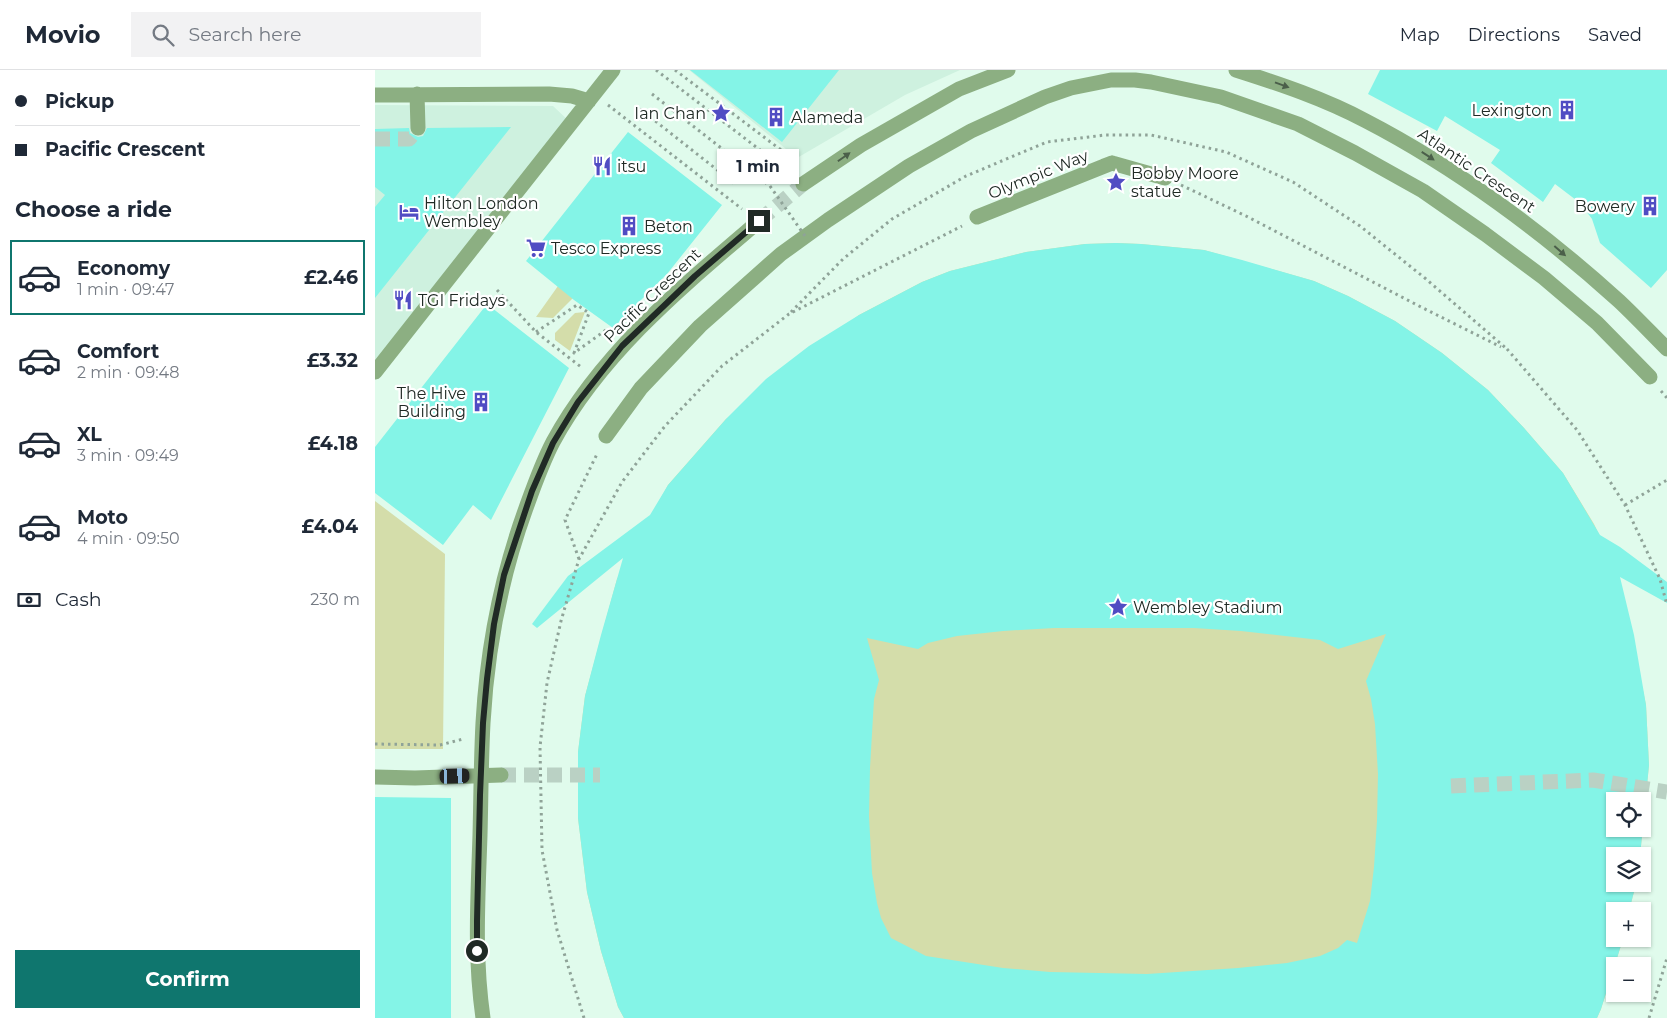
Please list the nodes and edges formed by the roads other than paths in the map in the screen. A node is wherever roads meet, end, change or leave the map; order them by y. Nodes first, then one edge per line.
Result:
1 (613, 70) edge
2 (1007, 70) edge
3 (1236, 70) edge
4 (1111, 75) edge
5 (417, 94) junction
6 (375, 95) edge
7 (592, 98) junction
8 (418, 128) dead end
9 (1112, 163) junction
10 (1165, 178) road end
11 (1055, 182) dead end
12 (803, 184) tunnel mouth
13 (977, 217) dead end
14 (759, 221) tunnel mouth
15 (1667, 349) edge
16 (375, 372) edge
17 (1649, 377) dead end
18 (606, 436) road end
19 (481, 775) junction
20 (501, 775) tunnel mouth
21 (375, 778) edge
22 (483, 1018) edge

1 - 7 street
12 -> 2 street
3 -> 15 street, Atlantic Crescent
4 - 17 street
4 - 18 street
5 - 6 street
5 - 7 street
5 - 8 street
7 - 16 street
9 - 10 street, Olympic Way
9 - 11 street, Olympic Way
9 - 13 street, Olympic Way
14 - 19 street, Pacific Crescent
19 - 20 street
19 - 21 street
19 - 22 street, Pacific Crescent

